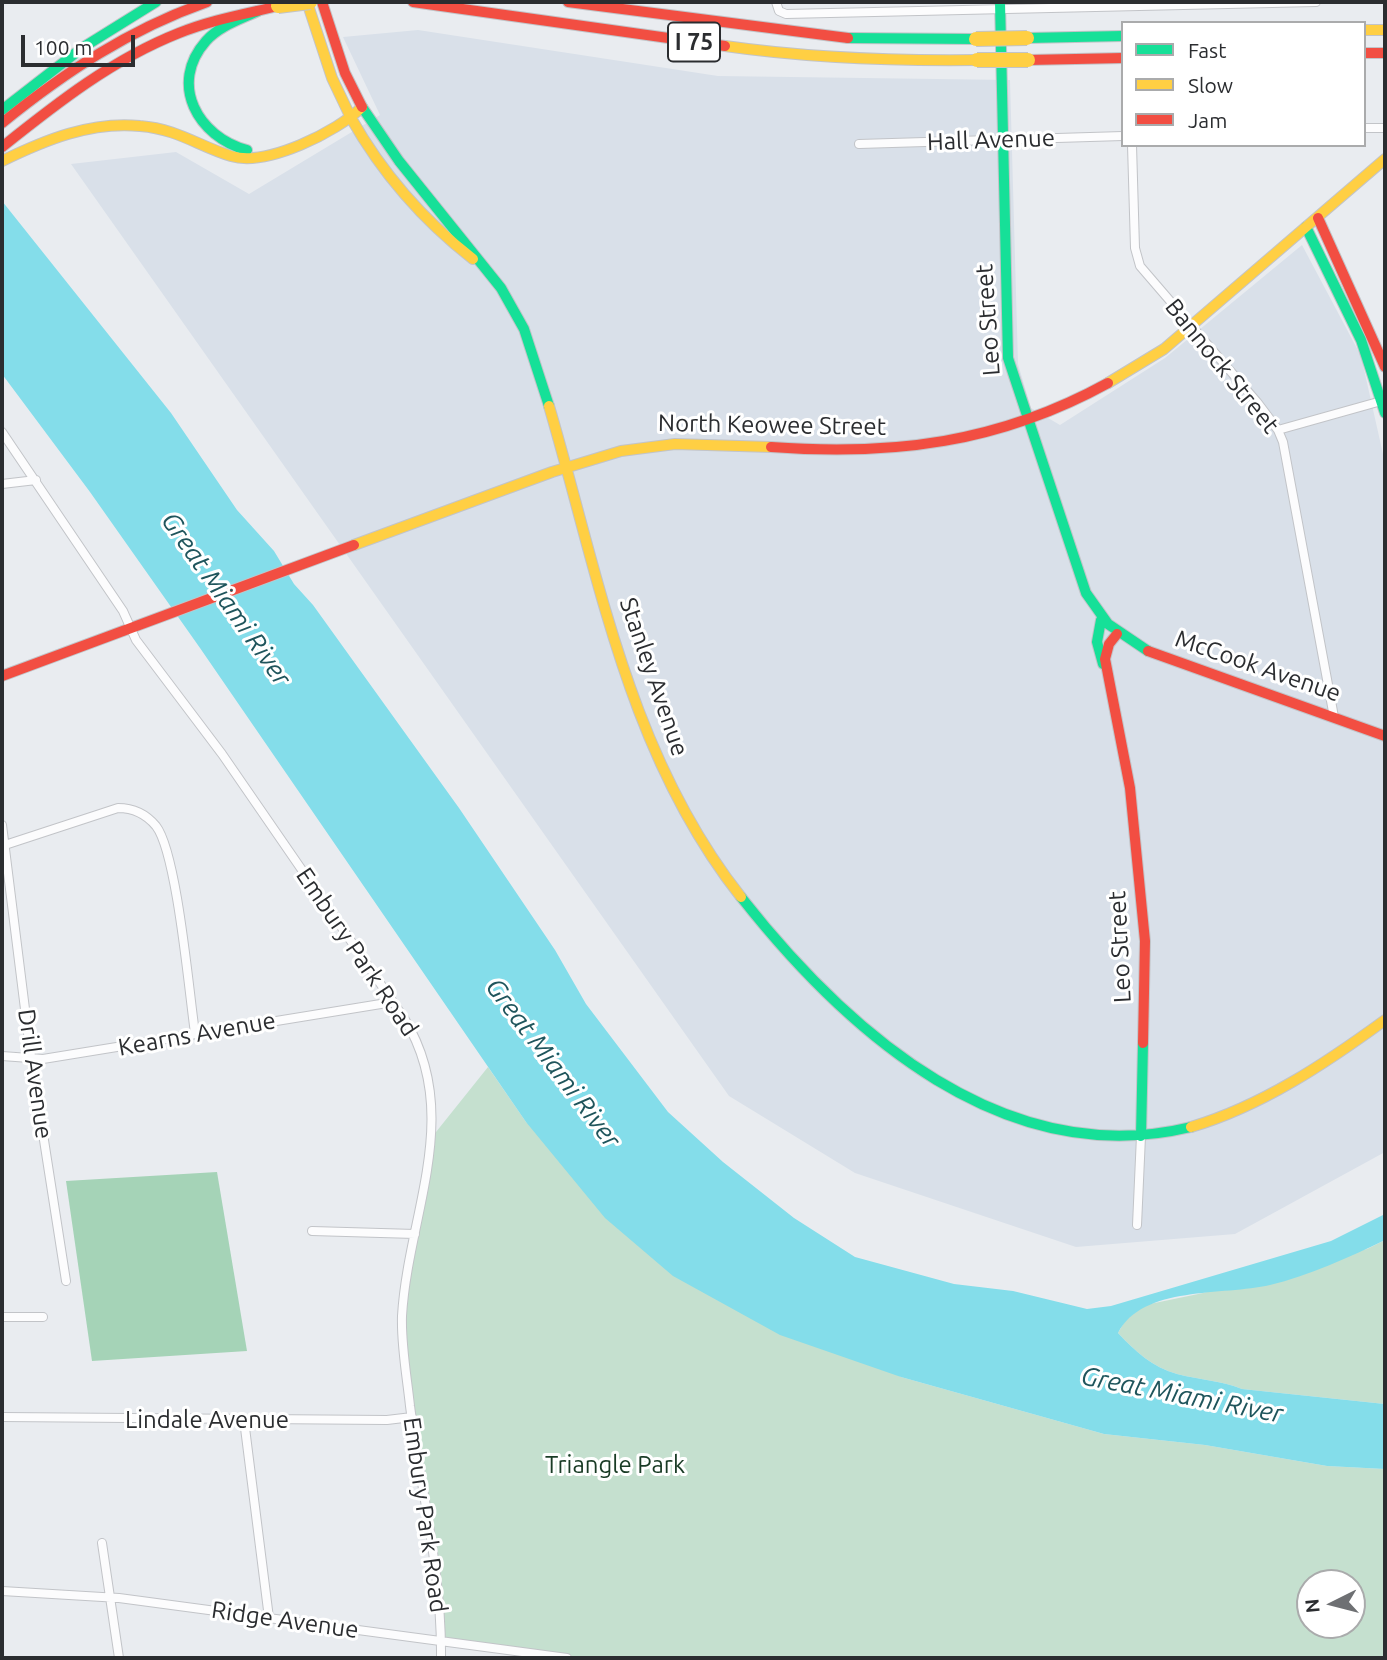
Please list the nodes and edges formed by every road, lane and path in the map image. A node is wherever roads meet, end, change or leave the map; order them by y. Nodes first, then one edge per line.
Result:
1 (156, 2) edge
2 (207, 2) edge
3 (309, 2) edge
4 (322, 2) edge
5 (413, 2) edge
6 (568, 2) edge
7 (776, 2) edge
8 (1299, 2) edge
9 (1317, 2) edge
10 (595, 4) edge
11 (1000, 5) edge
12 (258, 11) junction
13 (1366, 30) edge
14 (1385, 30) edge
15 (1121, 36) edge
16 (1366, 53) edge
17 (1385, 53) edge
18 (1121, 58) edge
19 (362, 107) junction
20 (2, 110) edge
21 (349, 114) junction
22 (2, 123) edge
23 (1366, 128) edge
24 (1385, 128) edge
25 (1121, 136) edge
26 (1003, 140) junction
27 (6, 144) edge
28 (859, 144) dead end
29 (1132, 147) edge
30 (1385, 159) edge
31 (2, 161) edge
32 (1318, 218) junction
33 (1306, 227) junction
34 (478, 262) junction
35 (1192, 327) junction
36 (1385, 367) edge
37 (1384, 405) edge
38 (1028, 418) junction
39 (1278, 429) junction
40 (2, 432) edge
41 (565, 469) junction
42 (36, 480) junction
43 (2, 484) edge
44 (1101, 620) junction
45 (130, 627) junction
46 (1117, 634) junction
47 (1106, 669) junction
48 (2, 676) edge
49 (1334, 717) junction
50 (1385, 736) edge
51 (2, 825) edge
52 (5, 845) junction
53 (393, 1002) junction
54 (1385, 1020) edge
55 (195, 1033) junction
56 (2, 1056) edge
57 (31, 1057) junction
58 (1141, 1136) junction
59 (1137, 1225) dead end
60 (312, 1231) dead end
61 (415, 1234) junction
62 (66, 1281) dead end
63 (2, 1317) edge
64 (43, 1317) dead end
65 (412, 1417) junction
66 (2, 1418) edge
67 (244, 1419) junction
68 (102, 1543) dead end
69 (2, 1591) edge
70 (110, 1597) junction
71 (269, 1618) junction
72 (441, 1640) junction
73 (119, 1658) edge
74 (441, 1658) edge
75 (567, 1658) edge

1 - 20 main road
2 - 22 main road
3 - 12 main road, bridge
3 - 21 main road, Stanley Avenue
4 - 19 main road, Stanley Avenue
5 - 18 main road, I 75, bridge
6 - 10 main road, I 75
7 - 11 street
8 - 9 street
8 - 11 street
10 - 15 main road, I 75, bridge
11 - 26 main road, Leo Street
12 - 21 main road
12 - 27 main road
13 - 14 main road
16 - 17 main road
19 - 21 main road
19 - 34 main road, Stanley Avenue
21 - 31 main road
21 - 34 main road, Stanley Avenue
23 - 24 street
25 - 26 street, Hall Avenue
26 - 28 street, Hall Avenue
26 - 38 main road, Leo Street
29 - 35 street, Bannock Street
30 - 32 main road, North Keowee Street
32 - 33 main road, North Keowee Street
32 - 36 main road
33 - 35 main road, North Keowee Street
33 - 37 main road
34 - 41 main road, Stanley Avenue
35 - 38 main road, North Keowee Street
35 - 39 street, Bannock Street
37 - 39 street
38 - 41 main road, North Keowee Street
38 - 44 main road, Leo Street
39 - 49 street, Bannock Street
40 - 42 street, Embury Park Road
41 - 45 main road, North Keowee Street
41 - 58 main road, Stanley Avenue
42 - 43 street
42 - 45 street, Embury Park Road
44 - 46 main road, Leo Street
44 - 47 main road, Leo Street
45 - 48 main road, North Keowee Street
45 - 53 street, Embury Park Road
46 - 47 main road, Leo Street
46 - 49 main road, McCook Avenue
47 - 58 main road, Leo Street
49 - 50 main road, McCook Avenue
51 - 52 street, Drill Avenue
52 - 55 street
52 - 57 street, Drill Avenue
53 - 55 street, Kearns Avenue
53 - 61 street, Embury Park Road
54 - 58 main road, Stanley Avenue
55 - 57 street, Kearns Avenue
56 - 57 street, Kearns Avenue
57 - 62 street, Drill Avenue
58 - 59 street, Leo Street
60 - 61 street
61 - 65 street, Embury Park Road
63 - 64 street
65 - 67 street, Lindale Avenue
65 - 72 street, Embury Park Road
66 - 67 street, Lindale Avenue
67 - 71 street
68 - 70 street
69 - 70 street, Ridge Avenue
70 - 71 street, Ridge Avenue
70 - 73 street
71 - 72 street, Ridge Avenue
72 - 74 street, Embury Park Road
72 - 75 street, Ridge Avenue

